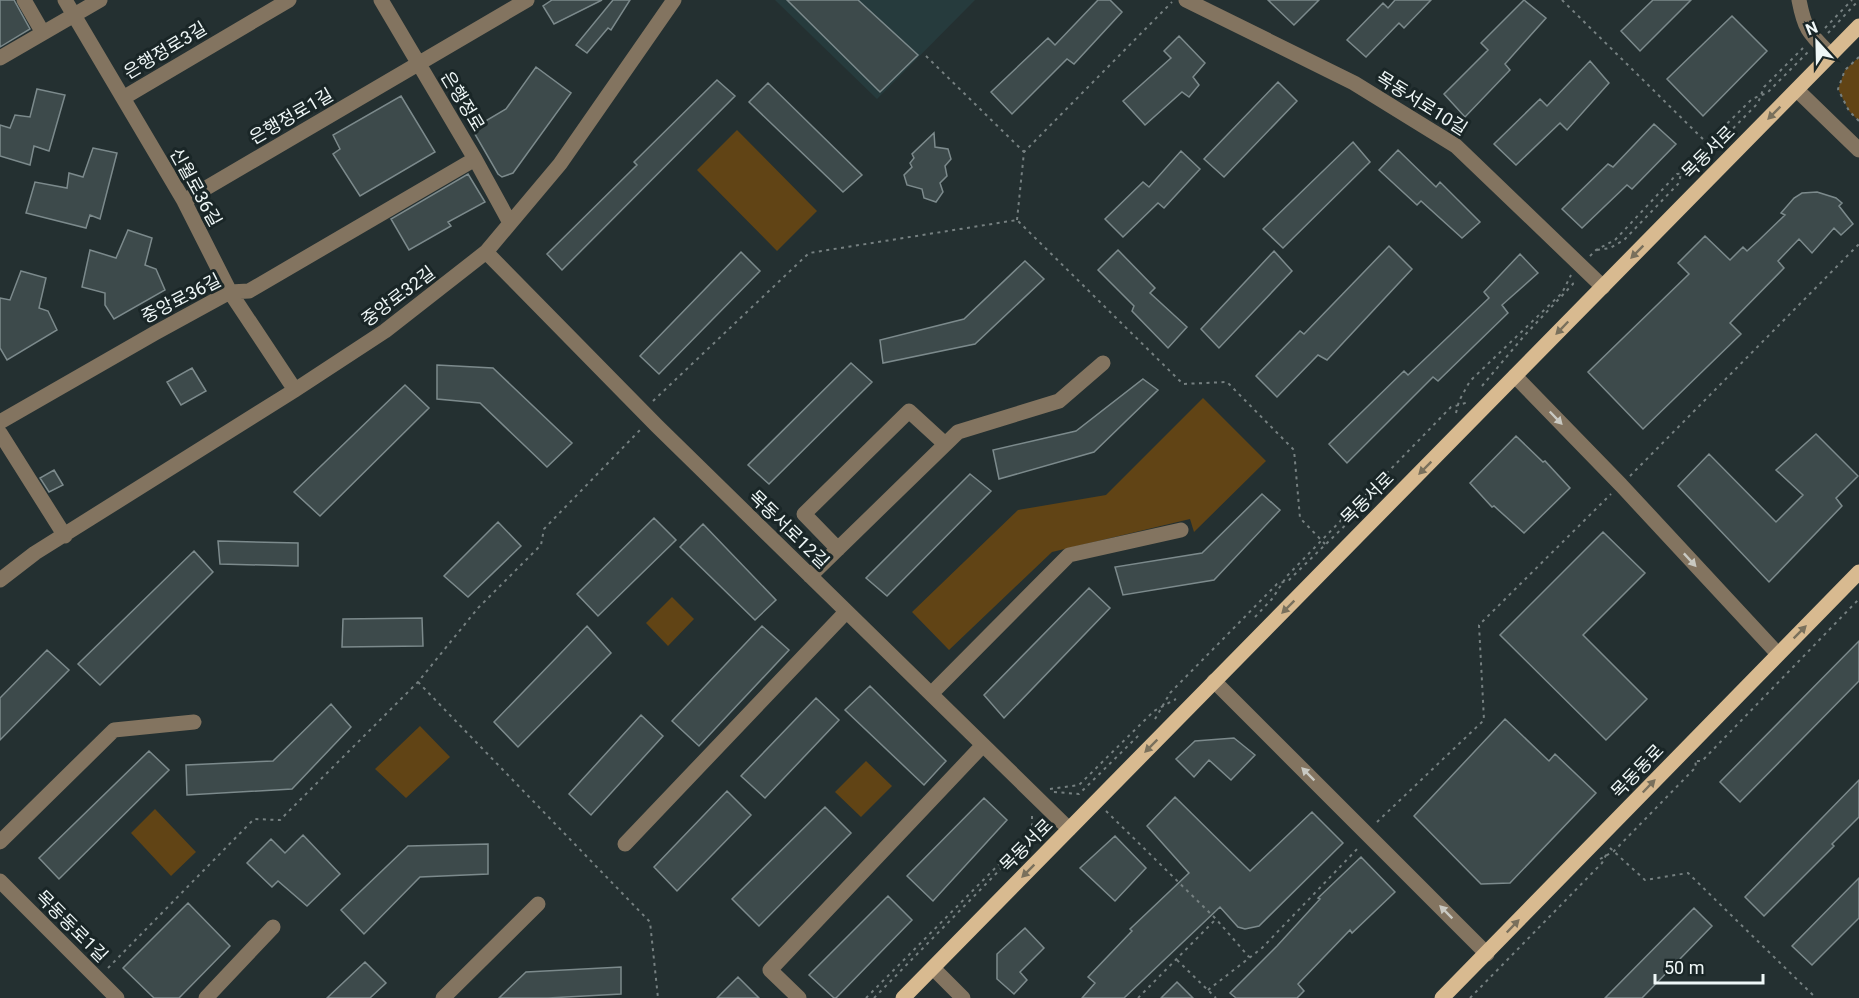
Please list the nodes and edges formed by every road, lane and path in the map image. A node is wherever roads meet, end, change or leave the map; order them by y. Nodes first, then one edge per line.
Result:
1 (24, 0) edge
2 (65, 0) edge
3 (99, 0) edge
4 (289, 0) edge
5 (381, 0) edge
6 (528, 0) edge
7 (674, 0) edge
8 (1174, 0) edge
9 (1186, 0) edge
10 (1562, 0) edge
11 (1799, 0) edge
12 (1852, 0) edge
13 (1859, 0) edge
14 (74, 15) junction
15 (1859, 26) edge
16 (43, 33) junction
17 (1816, 39) junction
18 (1831, 55) junction
19 (926, 56) dead end
20 (1859, 57) edge
21 (0, 58) edge
22 (418, 64) junction
23 (1797, 90) junction
24 (1761, 95) junction
25 (123, 98) junction
26 (1859, 121) edge
27 (1707, 144) junction
28 (1713, 149) junction
29 (1859, 150) edge
30 (1024, 152) junction
31 (475, 159) junction
32 (1681, 174) junction
33 (184, 201) junction
34 (1017, 220) junction
35 (510, 224) junction
36 (1859, 244) edge
37 (486, 252) junction
38 (1603, 287) junction
39 (230, 291) junction
40 (1103, 363) dead end
41 (1515, 376) junction
42 (295, 390) junction
43 (1476, 393) dead end
44 (1470, 401) dead end
45 (1458, 405) junction
46 (646, 415) junction
47 (1456, 415) dead end
48 (0, 422) edge
49 (0, 433) edge
50 (945, 444) junction
51 (1621, 485) junction
52 (1366, 504) dead end
53 (1181, 530) dead end
54 (64, 536) junction
55 (1322, 540) junction
56 (1326, 544) junction
57 (838, 549) junction
58 (1338, 556) junction
59 (1859, 572) edge
60 (810, 576) junction
61 (0, 580) edge
62 (1283, 582) junction
63 (1859, 599) edge
64 (846, 612) junction
65 (1249, 624) dead end
66 (1778, 654) junction
67 (1214, 681) junction
68 (418, 682) junction
69 (931, 694) junction
70 (1177, 698) dead end
71 (1163, 706) junction
72 (194, 722) dead end
73 (1148, 726) dead end
74 (1140, 734) dead end
75 (983, 745) junction
76 (1689, 762) dead end
77 (1036, 798) junction
78 (1096, 801) junction
79 (1069, 830) junction
80 (1366, 832) junction
81 (0, 842) edge
82 (1605, 843) junction
83 (625, 844) dead end
84 (0, 881) edge
85 (538, 904) dead end
86 (1216, 919) junction
87 (273, 927) dead end
88 (1487, 954) junction
89 (1250, 957) junction
90 (1176, 960) junction
91 (933, 968) junction
92 (98, 979) junction
93 (1208, 990) junction
94 (117, 998) edge
95 (206, 998) edge
96 (443, 998) edge
97 (658, 998) edge
98 (799, 998) edge
99 (866, 998) edge
100 (874, 998) edge
101 (903, 998) edge
102 (963, 998) edge
103 (1138, 998) edge
104 (1216, 998) edge
105 (1443, 998) edge
106 (1470, 998) edge
107 (1816, 998) edge

1 - 16 street
2 - 14 street, 신월로36길
3 - 14 street
4 - 25 street, 은행정로3길
5 - 22 street, 은행정로
6 - 22 street, 은행정로1길
7 - 35 street, 중앙로32길
8 - 30 path
9 - 38 street, 목동서로10길
10 - 27 path
11 - 17 street
12 - 17 path
13 - 17 path
14 - 16 street
14 - 25 street, 신월로36길
15 - 18 main road, 목동서로
16 - 21 street
17 - 18 street
17 - 24 path
17 - 24 path
18 - 23 main road, 목동서로
19 - 30 path
20 - 26 path
22 - 31 street, 은행정로
22 - 33 street, 은행정로1길
23 - 29 street
23 -> 38 main road, 목동서로
24 - 27 path
24 - 28 path
25 - 33 street, 신월로36길
27 - 28 path
27 - 32 path
28 - 32 path
30 - 34 path
31 - 35 street, 은행정로
31 - 39 street, 중앙로36길
32 - 32 path
33 - 39 street, 신월로36길
34 - 46 path
34 - 55 path
35 - 37 street, 중앙로32길
36 - 51 path
37 - 42 street, 중앙로32길
37 - 46 street, 목동서로12길
38 -> 41 main road, 목동서로
39 - 42 street, 신월로36길
39 - 48 street, 중앙로36길
40 - 50 street
41 -> 51 street
41 -> 58 main road, 목동서로
42 - 54 street, 중앙로32길
43 - 45 path
44 - 45 path
45 - 47 path
45 - 55 path
46 - 60 street, 목동서로12길
46 - 68 path
49 - 54 street
50 - 57 street
50 - 57 street
51 -> 66 street
51 - 80 path
52 - 56 path
53 - 69 street
54 - 61 street, 중앙로32길
55 - 56 path
55 - 62 path
56 - 58 path
56 - 62 path
57 - 60 street
58 -> 67 main road, 목동서로
66 -> 59 main road, 목동동로
60 - 64 street, 목동서로12길
62 - 65 path
62 - 71 path
63 - 76 path
64 - 69 street, 목동서로12길
64 - 83 street
82 -> 66 main road, 목동동로
67 -> 78 main road, 목동서로
80 -> 67 street
68 - 92 path
68 - 97 path
69 - 75 street, 목동서로12길
70 - 71 path
71 - 73 path
71 - 77 path
72 - 81 street
74 - 77 path
75 - 77 street, 목동서로12길
75 - 98 street
77 - 79 street, 목동서로12길
77 - 99 path
77 - 100 path
78 - 79 main road, 목동서로
78 - 86 path
79 -> 91 main road, 목동서로
88 -> 80 street
80 - 89 path
88 -> 82 main road, 목동동로
82 - 106 path
82 - 107 path
84 - 92 street, 목동동로1길
85 - 96 street
86 - 89 path
86 - 90 path
87 - 95 street
88 - 105 main road, 목동동로
89 - 93 path
90 - 93 path
90 - 103 path
91 - 101 main road, 목동서로
91 - 102 street
92 - 94 street, 목동동로1길
93 - 104 path

